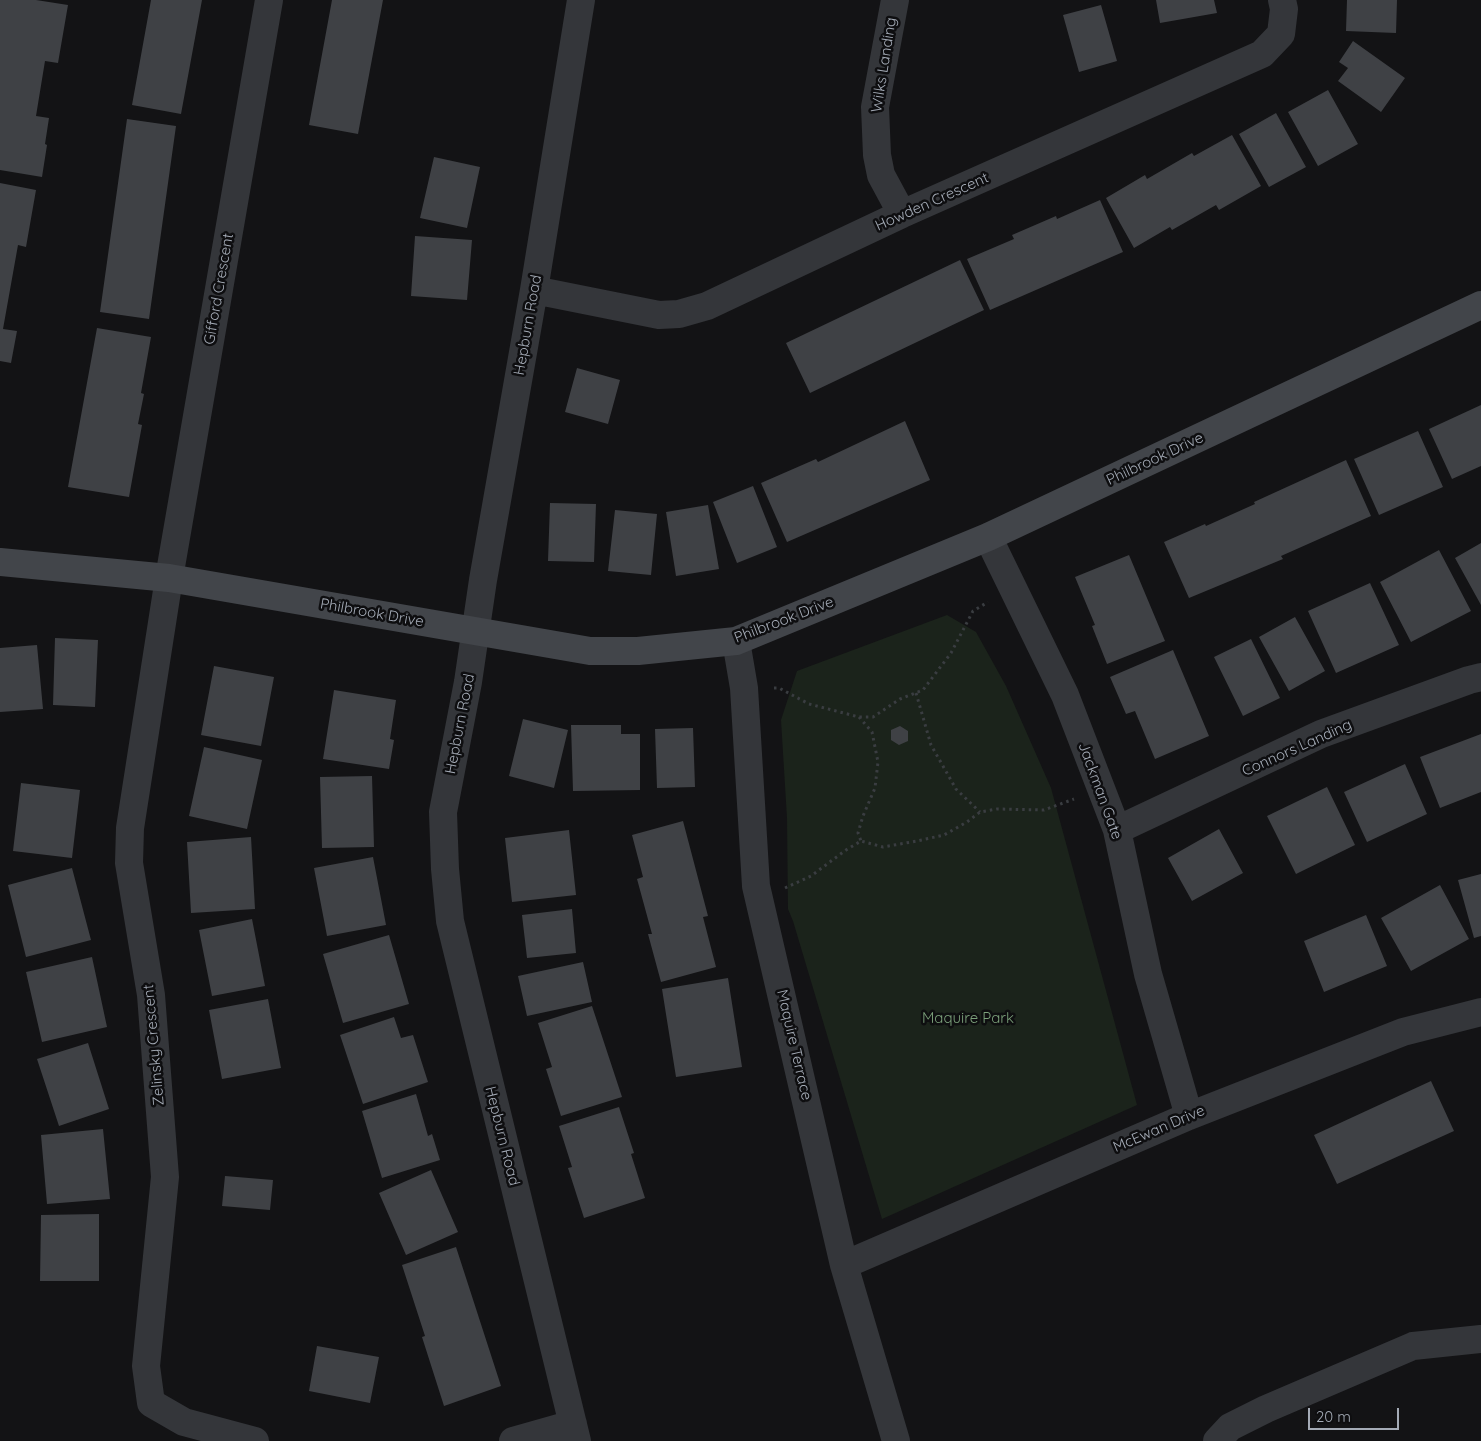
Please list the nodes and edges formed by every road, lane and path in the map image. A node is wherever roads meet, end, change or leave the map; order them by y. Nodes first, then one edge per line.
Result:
1 (269, 0) edge
2 (581, 0) edge
3 (895, 0) edge
4 (1282, 0) edge
5 (902, 214) junction
6 (534, 290) junction
7 (1481, 305) edge
8 (988, 537) junction
9 (0, 562) edge
10 (169, 578) junction
11 (1013, 588) junction
12 (476, 631) junction
13 (736, 641) junction
14 (1481, 677) edge
15 (744, 688) junction
16 (916, 692) junction
17 (859, 717) junction
18 (1100, 787) junction
19 (980, 812) junction
20 (1117, 830) junction
21 (861, 842) junction
22 (759, 897) junction
23 (1481, 1012) edge
24 (1189, 1116) junction
25 (844, 1265) junction
26 (1481, 1339) edge
27 (575, 1432) edge
28 (255, 1441) edge
29 (512, 1441) edge
30 (896, 1441) edge
31 (1217, 1441) edge

1 - 10 street, Gifford Crescent
2 - 6 street, Hepburn Road
3 - 5 street, Wilks Landing
4 - 5 street, Howden Crescent
5 - 6 street, Howden Crescent
6 - 12 street, Hepburn Road
7 - 8 street, Philbrook Drive
8 - 11 street, Jackman Gate
8 - 13 street, Philbrook Drive
9 - 10 street, Philbrook Drive
10 - 12 street, Philbrook Drive
10 - 28 street, Zelinsky Crescent
11 - 16 path
11 - 18 street, Jackman Gate
12 - 13 street, Philbrook Drive
12 - 27 street, Hepburn Road
13 - 15 street, Maquire Terrace
14 - 20 street, Connors Landing
15 - 17 path
15 - 22 street, Maquire Terrace
16 - 17 path
16 - 19 path
17 - 21 path
18 - 19 path
18 - 20 street, Jackman Gate
19 - 21 path
20 - 24 street, Jackman Gate
21 - 22 path
22 - 25 street, Maquire Terrace
23 - 24 street, McEwan Drive
24 - 25 street, McEwan Drive
25 - 30 street, Maquire Terrace
26 - 31 street
27 - 29 street

